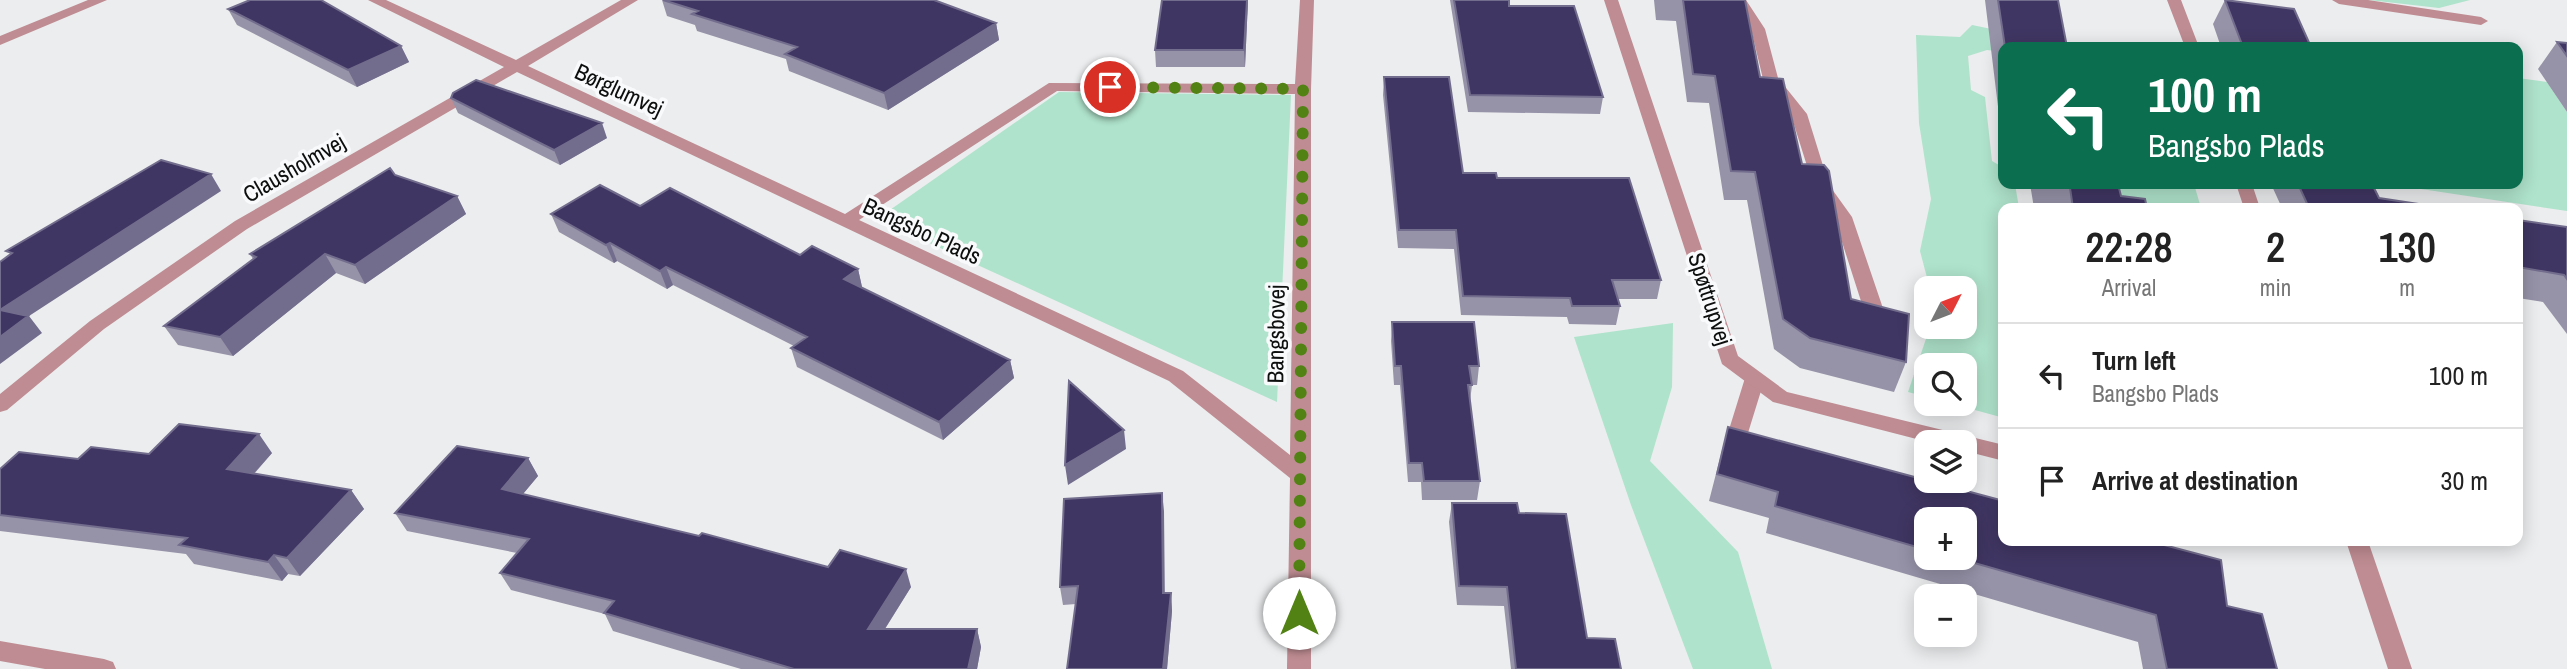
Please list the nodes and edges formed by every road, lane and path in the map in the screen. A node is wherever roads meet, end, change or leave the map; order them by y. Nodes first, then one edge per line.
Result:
1 (100, 0) edge
2 (375, 0) edge
3 (631, 0) edge
4 (1307, 0) edge
5 (1611, 0) edge
6 (1739, 0) edge
7 (2174, 0) edge
8 (2339, 0) edge
9 (2481, 21) dead end
10 (0, 41) edge
11 (2190, 42) edge
12 (513, 66) junction
13 (1303, 89) junction
14 (844, 222) junction
15 (1879, 326) edge
16 (1755, 378) junction
17 (0, 405) edge
18 (1914, 430) edge
19 (1977, 446) edge
20 (1732, 449) edge
21 (1998, 452) edge
22 (1299, 474) junction
23 (2358, 546) edge
24 (0, 651) edge
25 (104, 669) edge
26 (1299, 669) edge
27 (2400, 669) edge

1 - 10 street
2 - 12 street, Børglumvej
3 - 12 street, Clausholmvej
4 - 13 street, Bangsbovej
5 - 16 street, Spøttrupvej
6 - 15 street
7 - 11 street
8 - 9 street
12 - 14 street, Børglumvej
12 - 17 street, Clausholmvej
13 - 14 street, Bangsbo Plads
13 - 22 street, Bangsbovej
14 - 22 street, Bangsbo Plads
16 - 18 street, Spøttrupvej
16 - 20 street
19 - 21 street, Spøttrupvej
22 - 26 street, Bangsbovej
23 - 27 street
24 - 25 street

